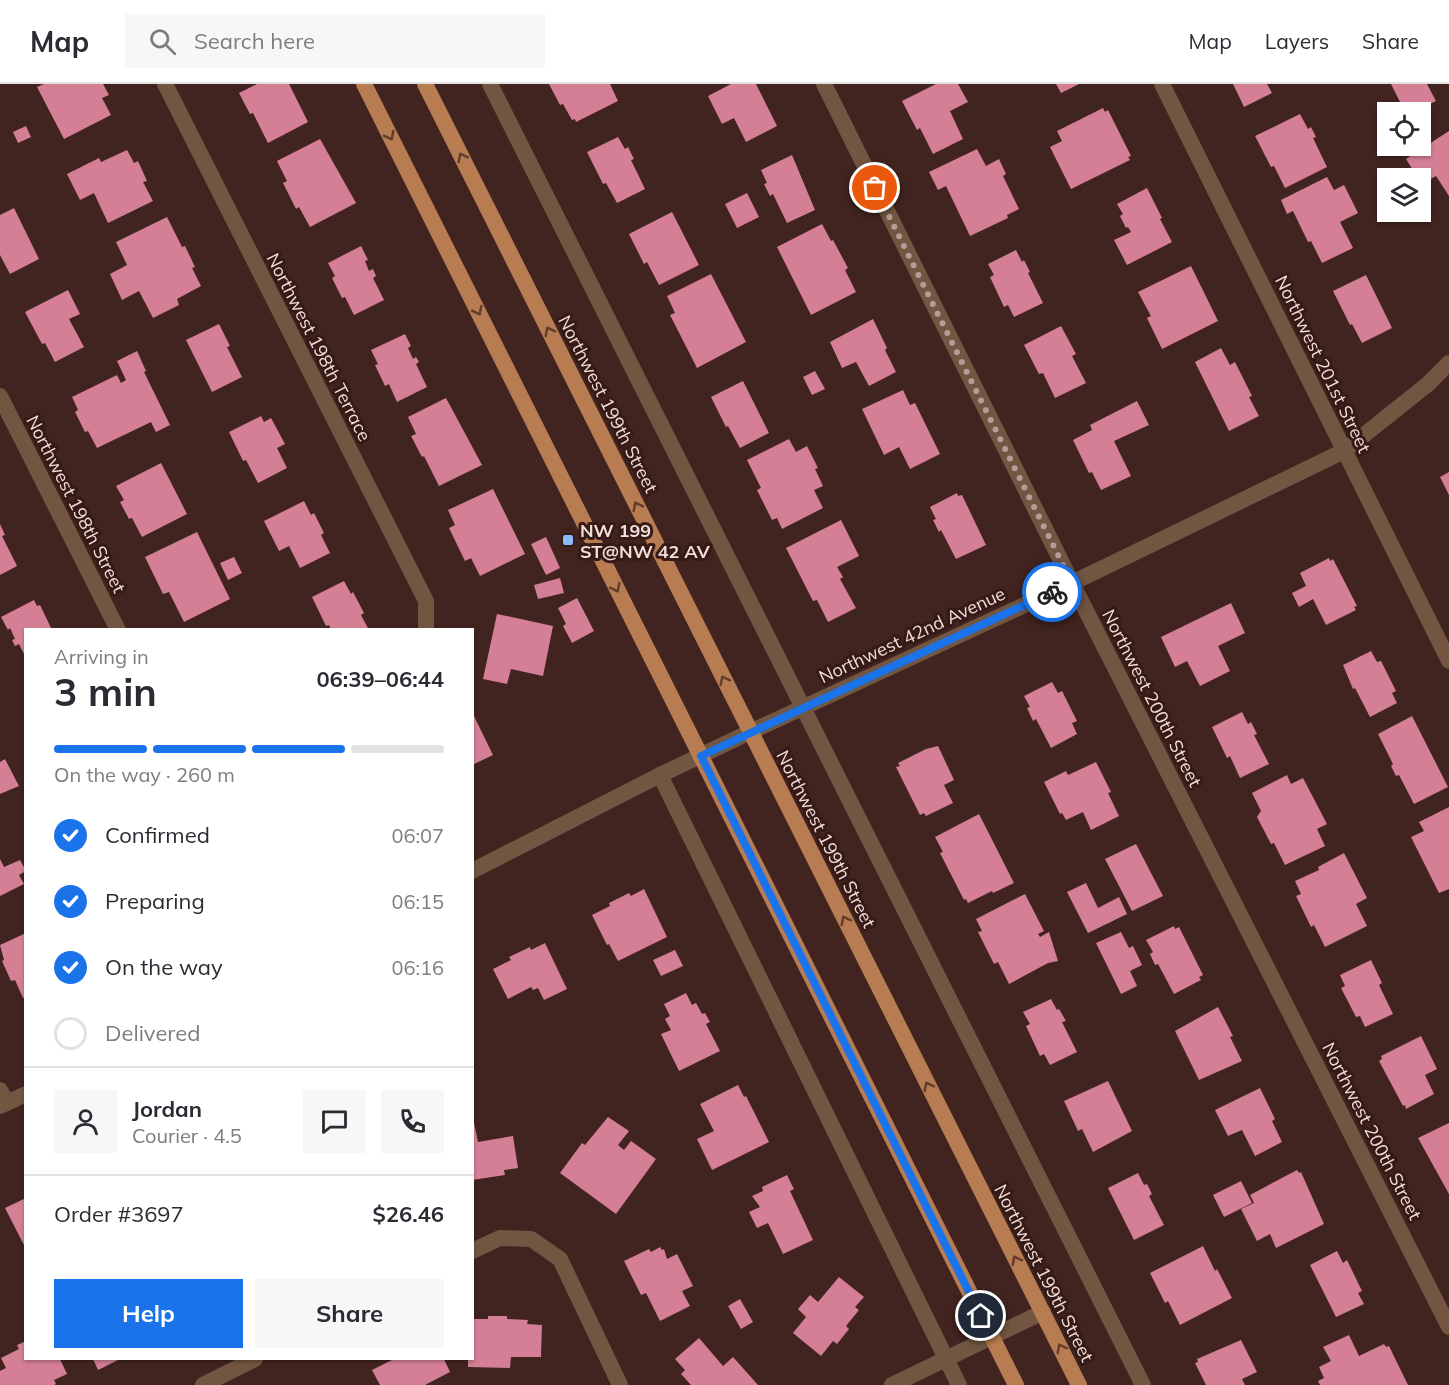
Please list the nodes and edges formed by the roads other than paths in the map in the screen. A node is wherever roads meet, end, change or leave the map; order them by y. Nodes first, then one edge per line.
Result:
1 (165, 84) edge
2 (364, 84) edge
3 (425, 84) edge
4 (489, 84) edge
5 (824, 84) edge
6 (1162, 84) edge
7 (1449, 363) edge
8 (0, 396) edge
9 (1344, 451) junction
10 (1072, 583) junction
11 (117, 628) edge
12 (426, 628) edge
13 (1449, 661) edge
14 (803, 707) junction
15 (750, 732) junction
16 (701, 756) junction
17 (660, 775) junction
18 (474, 870) edge
19 (24, 1094) edge
20 (2, 1100) edge
21 (474, 1250) edge
22 (1042, 1312) junction
23 (1449, 1327) edge
24 (992, 1336) junction
25 (946, 1359) junction
26 (253, 1360) edge
27 (203, 1385) edge
28 (620, 1385) edge
29 (892, 1385) edge
30 (959, 1385) edge
31 (1016, 1385) edge
32 (1079, 1385) edge
33 (1143, 1385) edge

1 - 12 street, Northwest 198th Terrace
2 -> 16 main road
15 -> 3 main road, Northwest 199th Street
4 - 14 street
5 - 10 street, Northwest 200th Street
6 - 9 street, Northwest 201st Street
7 - 9 street, Northwest 42nd Avenue
8 - 11 street, Northwest 198th Street
9 - 10 street, Northwest 42nd Avenue
9 - 13 street, Northwest 201st Street
10 - 14 street, Northwest 42nd Avenue
10 - 23 street, Northwest 200th Street
14 - 15 street, Northwest 42nd Avenue
14 - 33 street
15 - 16 street, Northwest 42nd Avenue
22 -> 15 main road, Northwest 199th Street
16 - 17 street, Northwest 42nd Avenue
16 - 24 main road
17 - 18 street, Northwest 42nd Avenue
17 - 25 street
19 - 20 street
21 - 28 street
22 - 24 street
32 -> 22 main road, Northwest 199th Street
24 - 25 street
24 - 31 main road
25 - 29 street
25 - 30 street
26 - 27 street

